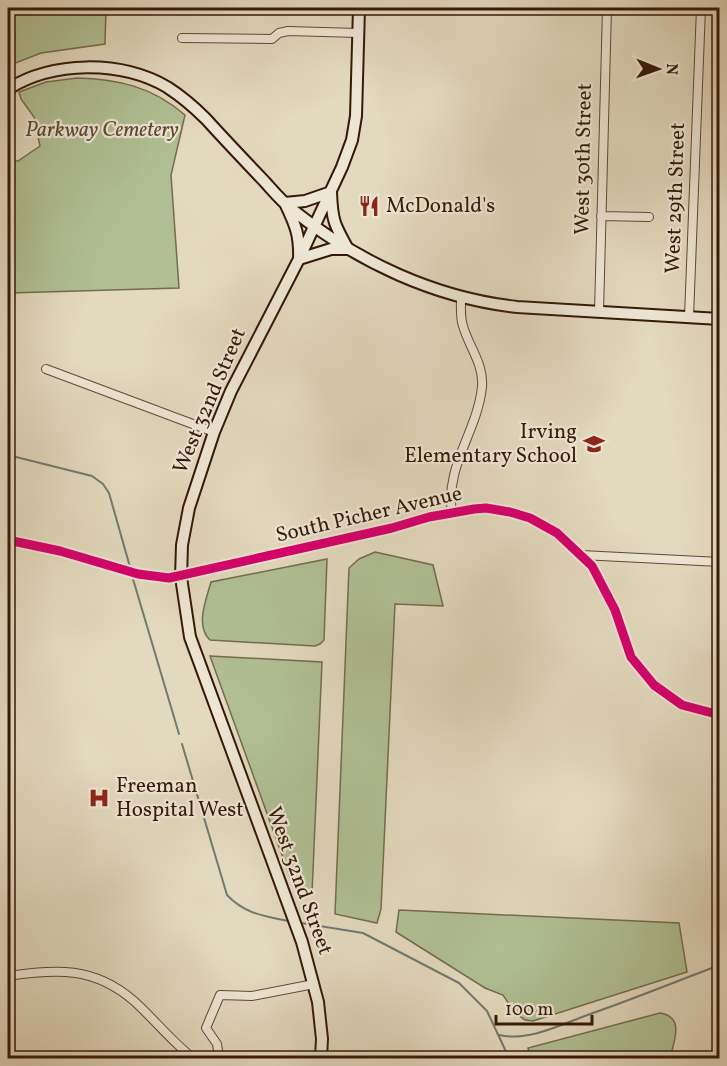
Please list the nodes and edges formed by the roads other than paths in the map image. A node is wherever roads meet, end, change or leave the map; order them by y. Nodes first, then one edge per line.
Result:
1 (359, 8) edge
2 (607, 8) edge
3 (701, 8) edge
4 (358, 33) junction
5 (182, 38) dead end
6 (8, 88) edge
7 (331, 192) junction
8 (285, 203) junction
9 (601, 216) junction
10 (649, 217) dead end
11 (314, 225) junction
12 (348, 249) junction
13 (299, 259) junction
14 (460, 298) junction
15 (599, 312) junction
16 (689, 317) junction
17 (720, 319) edge
18 (46, 369) dead end
19 (214, 432) junction
20 (452, 513) junction
21 (8, 540) edge
22 (581, 555) junction
23 (720, 562) edge
24 (181, 577) junction
25 (720, 715) edge
26 (8, 976) edge
27 (314, 984) junction
28 (193, 1059) edge
29 (219, 1059) edge
30 (321, 1059) edge

1 - 4 main road, West 32nd Street
2 - 9 street, West 30th Street
3 - 16 street, West 29th Street
4 - 5 street
4 - 7 main road, West 32nd Street
6 - 8 main road
7 - 8 main road
7 - 11 main road, West 32nd Street
7 - 12 main road
8 - 11 main road
8 - 13 main road
9 - 10 street
9 - 15 street, West 30th Street
11 - 12 main road
11 - 13 main road, West 32nd Street
12 - 13 main road
12 - 14 main road
13 - 19 main road, West 32nd Street
14 - 15 main road
14 - 20 street
15 - 16 main road
16 - 17 main road
18 - 19 street
19 - 24 main road, West 32nd Street
20 - 22 street, South Picher Avenue
20 - 24 street, South Picher Avenue
21 - 24 street, South Picher Avenue
22 - 23 street
22 - 25 street, South Picher Avenue
24 - 27 main road, West 32nd Street
26 - 28 street
27 - 29 street
27 - 30 main road, West 32nd Street

